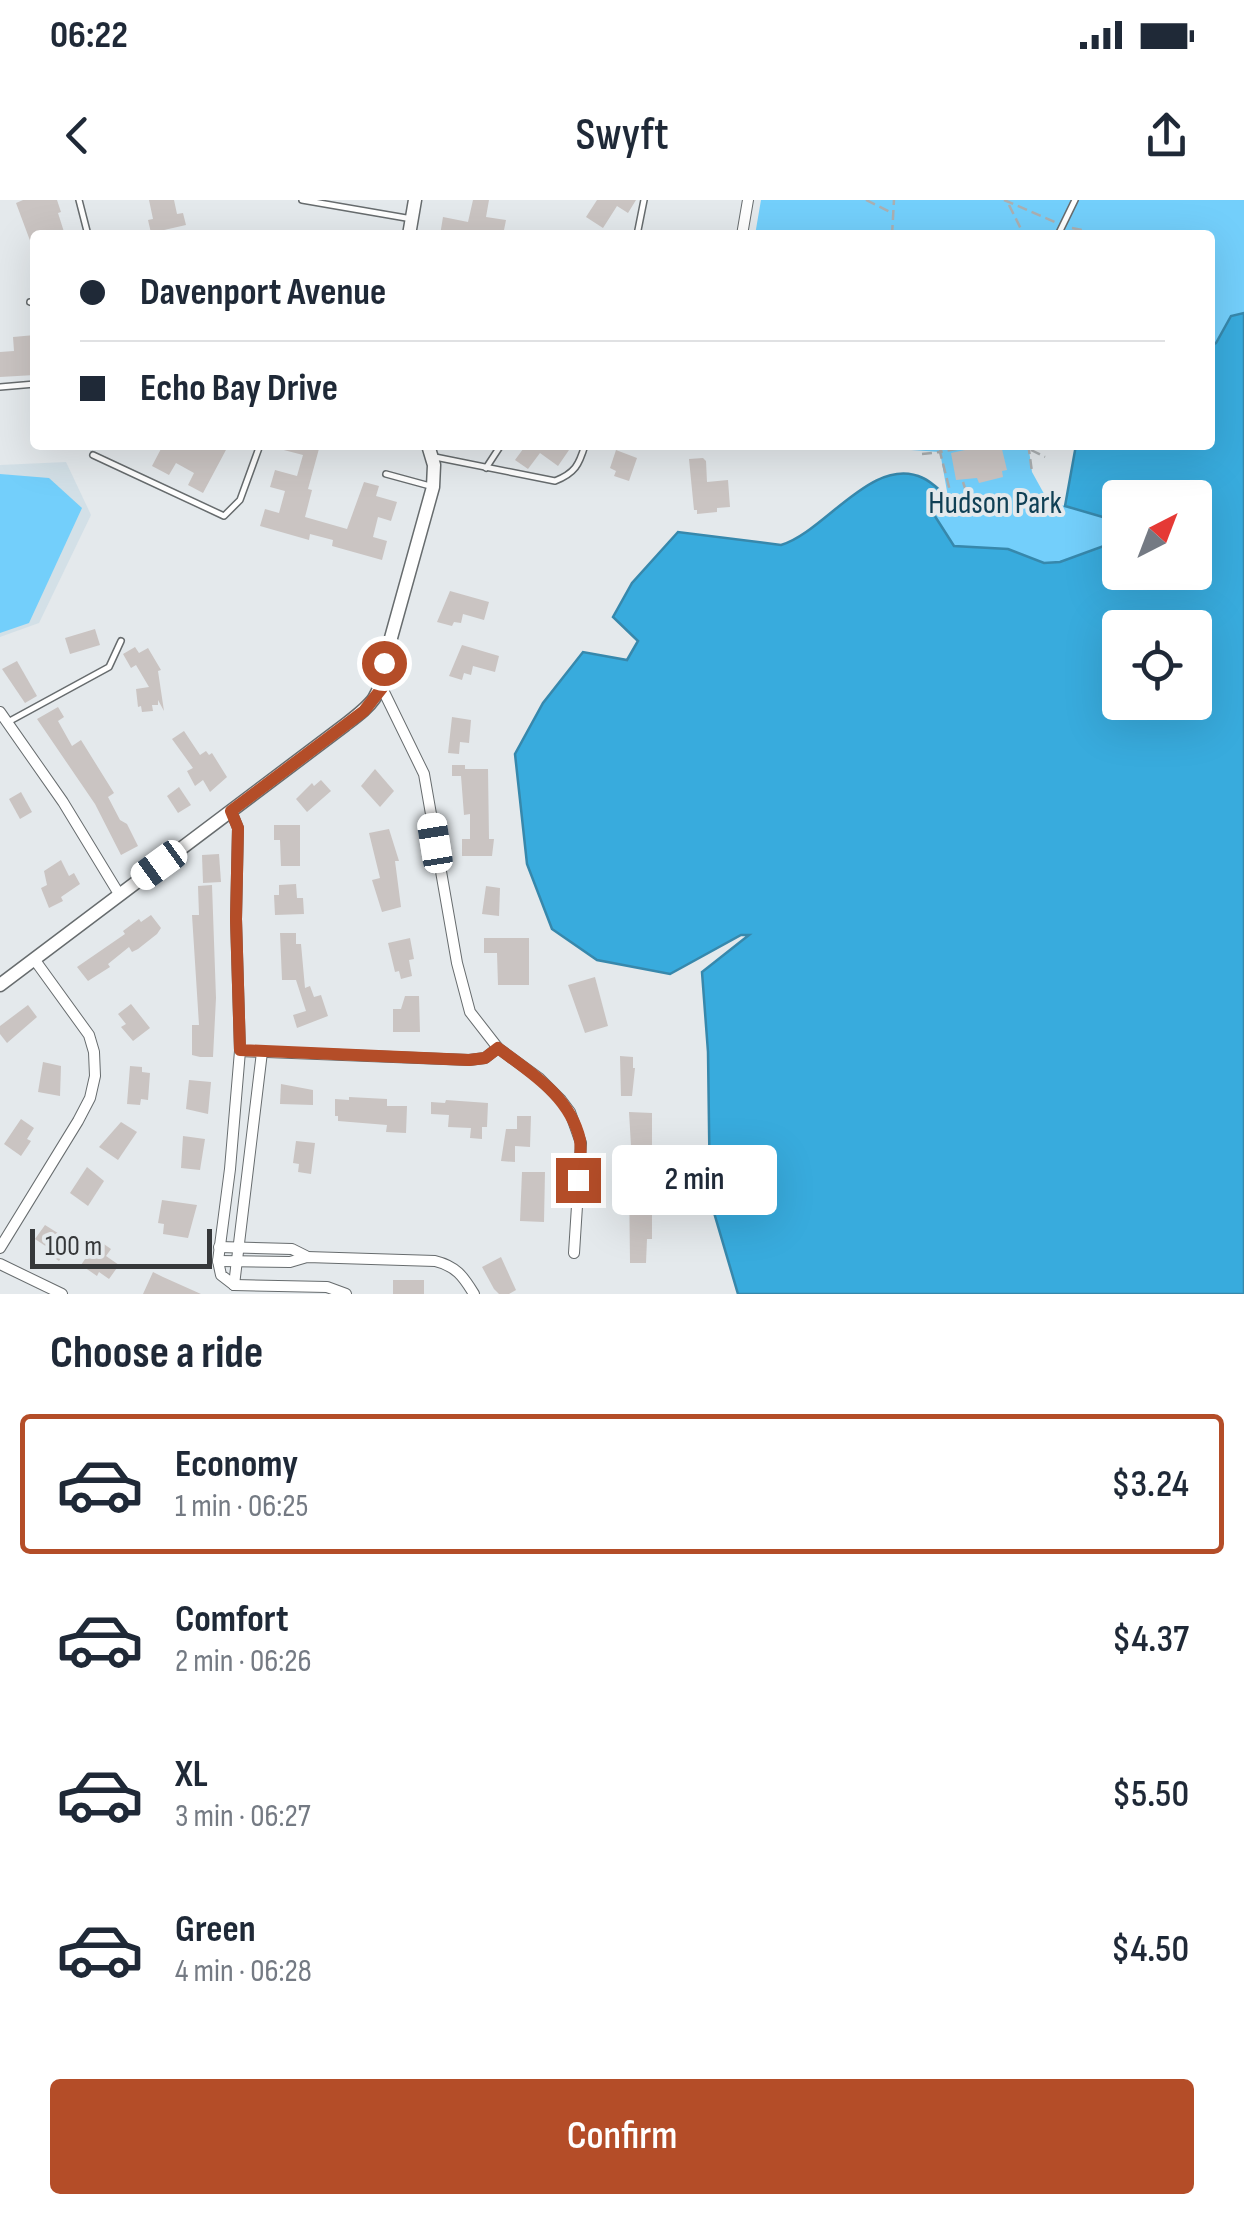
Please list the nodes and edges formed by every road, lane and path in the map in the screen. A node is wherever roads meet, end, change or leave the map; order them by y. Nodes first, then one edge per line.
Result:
1 (79, 200) edge
2 (302, 200) edge
3 (415, 200) edge
4 (644, 200) edge
5 (748, 200) edge
6 (866, 200) edge
7 (894, 200) edge
8 (1004, 200) edge
9 (1074, 200) edge
10 (1008, 204) junction
11 (892, 213) junction
12 (412, 219) junction
13 (1064, 226) junction
14 (87, 230) edge
15 (410, 230) edge
16 (638, 230) edge
17 (743, 230) edge
18 (892, 230) edge
19 (1021, 230) edge
20 (1061, 230) edge
21 (1082, 230) edge
22 (30, 384) edge
23 (0, 387) edge
24 (258, 450) edge
25 (497, 450) edge
26 (583, 450) edge
27 (951, 450) edge
28 (1031, 450) edge
29 (1035, 450) edge
30 (430, 451) edge
31 (940, 452) junction
32 (922, 454) dead end
33 (93, 455) dead end
34 (1045, 457) dead end
35 (486, 468) junction
36 (1032, 472) dead end
37 (386, 474) dead end
38 (432, 487) junction
39 (950, 491) dead end
40 (121, 641) dead end
41 (382, 688) junction
42 (4, 717) edge
43 (231, 811) junction
44 (119, 894) junction
45 (34, 959) junction
46 (0, 985) edge
47 (498, 1048) junction
48 (240, 1050) junction
49 (262, 1052) junction
50 (219, 1247) junction
51 (0, 1248) edge
52 (238, 1248) junction
53 (574, 1253) dead end
54 (307, 1257) junction
55 (218, 1261) junction
56 (236, 1262) junction
57 (0, 1264) edge
58 (234, 1285) junction
59 (62, 1294) edge
60 (346, 1294) edge
61 (474, 1294) edge

1 - 14 lane
2 - 12 lane
3 - 12 street
4 - 16 lane
5 - 17 street
6 - 11 path
7 - 11 path
8 - 10 path
9 - 13 lane
10 - 13 path
10 - 19 path
11 - 18 path
12 - 15 street
13 - 20 lane
13 - 21 path
22 - 23 lane
24 - 33 lane
25 - 35 lane
26 - 35 lane
27 - 31 path
28 - 36 path
29 - 34 path
30 - 35 lane
30 - 38 street
31 - 32 path
31 - 39 path
37 - 38 lane
38 - 41 street
40 - 42 lane
41 - 43 street
41 - 47 street
42 - 44 street
43 - 44 street
43 - 48 street
44 - 45 street
45 - 46 street
45 - 51 street
47 - 49 street
47 - 53 street
48 - 49 street
48 - 50 street
49 - 52 street
50 - 52 street
50 - 55 street
52 - 54 street
52 - 56 street
54 - 56 street
54 - 61 street
55 - 56 street
55 - 58 street
56 - 58 street
57 - 59 street
58 - 60 street

